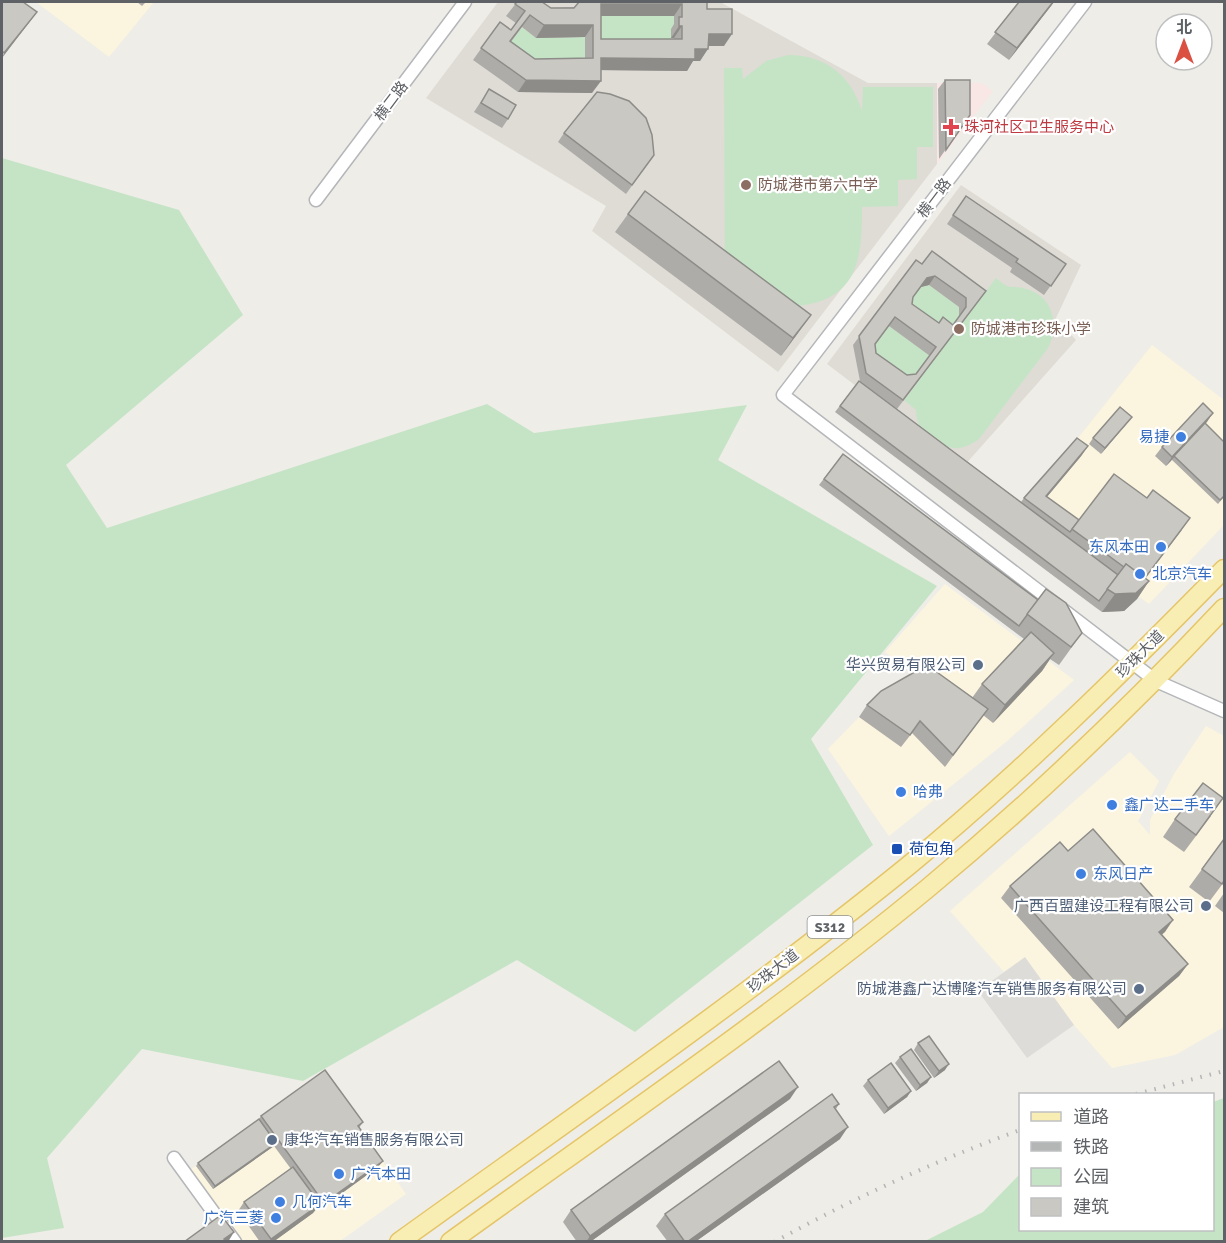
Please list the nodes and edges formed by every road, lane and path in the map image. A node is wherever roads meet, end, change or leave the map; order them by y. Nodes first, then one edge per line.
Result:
1 (465, 2) edge
2 (1085, 2) edge
3 (316, 200) dead end
4 (1224, 569) edge
5 (1224, 608) edge
6 (1133, 662) junction
7 (1156, 681) junction
8 (1224, 711) edge
9 (174, 1158) dead end
10 (235, 1242) edge
11 (399, 1242) edge
12 (450, 1242) edge

1 - 3 street, 横二路
2 - 6 street, 横一路
4 - 6 main road, 珍珠大道 / S312
5 - 7 main road, 珍珠大道 / S312
6 - 7 street
6 - 11 main road, 珍珠大道 / S312
7 - 8 street
7 - 12 main road, 珍珠大道 / S312
9 - 10 street

